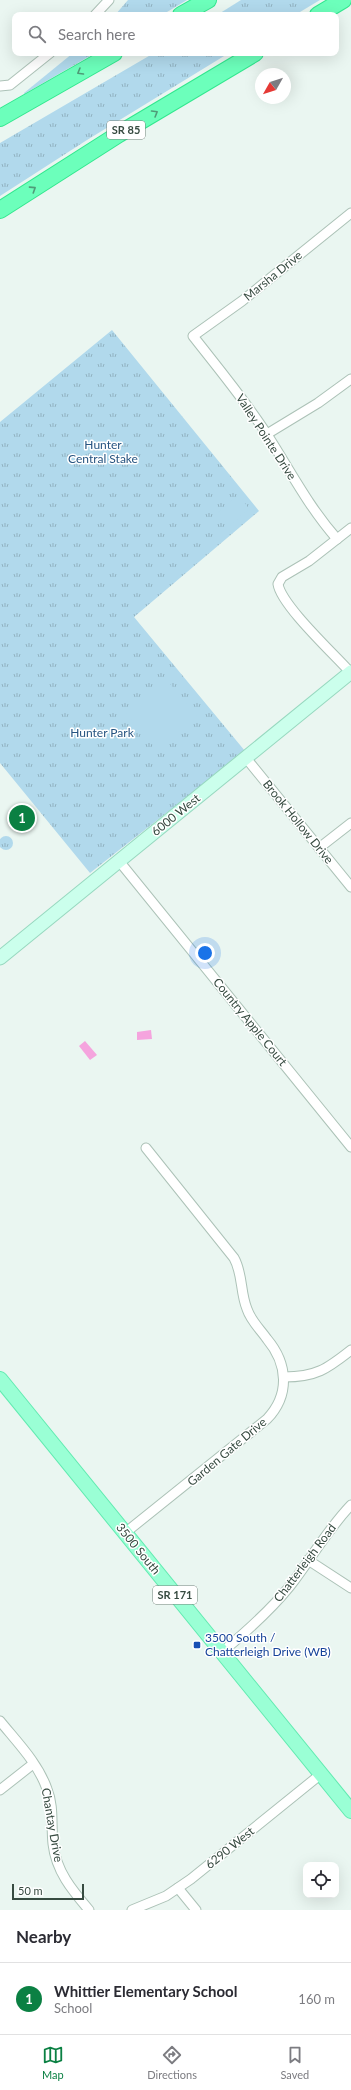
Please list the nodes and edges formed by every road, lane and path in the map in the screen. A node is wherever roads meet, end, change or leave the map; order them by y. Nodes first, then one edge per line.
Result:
1 (109, 0) edge
2 (208, 0) edge
3 (343, 0) edge
4 (98, 12) edge
5 (186, 12) edge
6 (323, 12) edge
7 (46, 56) edge
8 (109, 56) edge
9 (249, 56) edge
10 (1, 87) edge
11 (0, 118) edge
12 (0, 210) edge
13 (351, 213) edge
14 (193, 336) joint
15 (351, 379) edge
16 (267, 434) junction
17 (351, 528) edge
18 (337, 539) junction
19 (351, 672) edge
20 (246, 758) junction
21 (351, 823) edge
22 (320, 848) junction
23 (119, 861) junction
24 (351, 887) edge
25 (0, 958) edge
26 (351, 1147) edge
27 (146, 1148) dead end
28 (351, 1350) edge
29 (284, 1377) junction
30 (0, 1379) edge
31 (351, 1505) edge
32 (125, 1533) junction
33 (308, 1560) junction
34 (351, 1588) edge
35 (222, 1652) junction
36 (0, 1721) edge
37 (33, 1764) junction
38 (321, 1774) junction
39 (0, 1790) edge
40 (351, 1811) edge
41 (178, 1888) junction
42 (89, 1910) edge
43 (132, 1910) edge
44 (196, 1910) edge

1 - 4 street
2 - 5 highway
3 - 6 highway
7 - 10 street
8 -> 11 highway
12 -> 9 highway, SR 85
13 - 14 street, Marsha Drive
14 - 16 street, Valley Pointe Drive
15 - 16 street
16 - 18 street, Valley Pointe Drive
17 - 18 street
18 - 19 street
19 - 20 street, 6000 West
20 - 22 street, Brook Hollow Drive
20 - 23 street, 6000 West
21 - 22 street
22 - 24 street, Brook Hollow Drive
23 - 25 street, 6000 West
23 - 26 street, Country Apple Court
27 - 29 street, Garden Gate Drive
28 - 29 street
29 - 32 street, Garden Gate Drive
30 - 32 main road, 3500 South / SR 171
31 - 33 street, Chatterleigh Road
32 - 35 main road, 3500 South / SR 171
33 - 34 street
33 - 35 street, Chatterleigh Road
35 - 38 main road, 3500 South / SR 171
36 - 37 street, Chantay Drive
37 - 39 street
37 - 42 street, Chantay Drive
38 - 40 main road, 3500 South / SR 171
38 - 41 street, 6290 West
41 - 43 street, 6290 West
41 - 44 street

